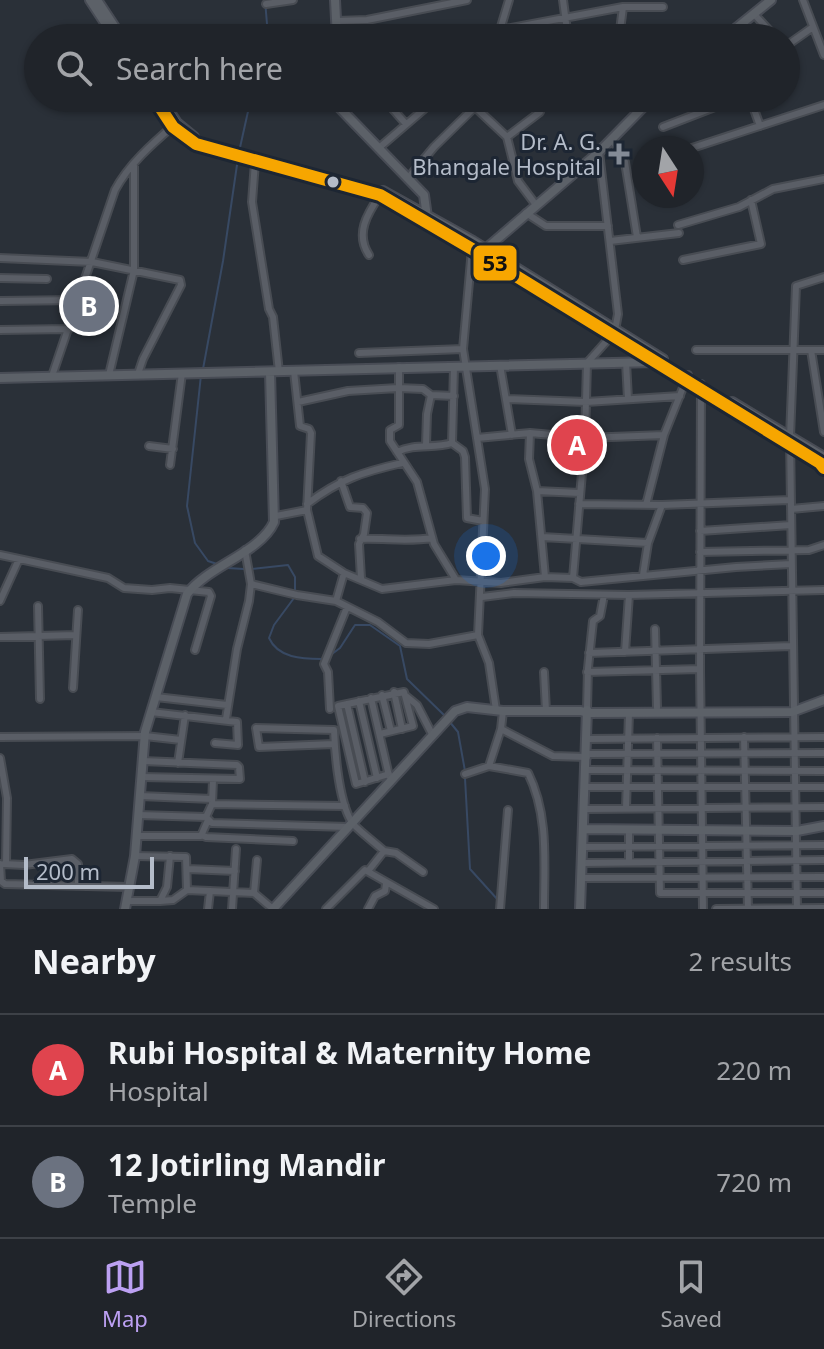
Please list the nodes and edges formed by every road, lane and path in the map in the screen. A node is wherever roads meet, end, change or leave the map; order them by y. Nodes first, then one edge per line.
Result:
1 (90, 0) edge
2 (97, 0) edge
3 (293, 0) edge
4 (335, 0) edge
5 (467, 0) edge
6 (509, 0) edge
7 (563, 0) edge
8 (771, 0) edge
9 (803, 0) edge
10 (266, 4) dead end
11 (623, 7) junction
12 (663, 7) dead end
13 (754, 14) junction
14 (564, 16) junction
15 (337, 21) joint
16 (109, 24) edge
17 (111, 24) edge
18 (502, 24) edge
19 (527, 24) edge
20 (565, 24) edge
21 (621, 24) edge
22 (742, 24) edge
23 (763, 24) edge
24 (813, 27) junction
25 (800, 36) edge
26 (824, 55) edge
27 (824, 105) edge
28 (165, 112) edge
29 (168, 112) edge
30 (344, 112) edge
31 (395, 112) edge
32 (420, 112) edge
33 (470, 112) edge
34 (480, 112) edge
35 (540, 112) edge
36 (638, 112) edge
37 (702, 112) edge
38 (755, 112) edge
39 (406, 124) junction
40 (175, 125) junction
41 (760, 126) junction
42 (663, 127) dead end
43 (507, 137) junction
44 (612, 139) junction
45 (704, 144) edge
46 (380, 147) junction
47 (599, 152) junction
48 (240, 156) junction
49 (255, 162) junction
50 (134, 165) junction
51 (299, 170) junction
52 (409, 177) junction
53 (824, 179) edge
54 (342, 181) junction
55 (380, 195) junction
56 (751, 200) junction
57 (536, 205) junction
58 (526, 213) junction
59 (427, 218) junction
60 (608, 226) junction
61 (637, 237) junction
62 (610, 241) junction
63 (477, 248) junction
64 (369, 255) dead end
65 (0, 258) edge
66 (683, 260) dead end
67 (92, 262) junction
68 (134, 270) junction
69 (824, 277) edge
70 (0, 278) edge
71 (47, 279) dead end
72 (79, 300) junction
73 (0, 301) edge
74 (69, 329) junction
75 (0, 330) edge
76 (614, 332) junction
77 (463, 349) junction
78 (696, 350) dead end
79 (793, 350) junction
80 (811, 350) junction
81 (824, 350) edge
82 (359, 353) dead end
83 (626, 362) junction
84 (661, 362) junction
85 (587, 363) junction
86 (466, 365) junction
87 (500, 365) junction
88 (399, 367) junction
89 (454, 367) junction
90 (294, 371) junction
91 (274, 372) junction
92 (182, 373) junction
93 (138, 374) junction
94 (109, 375) junction
95 (52, 376) junction
96 (0, 378) edge
97 (687, 378) junction
98 (701, 386) junction
99 (455, 387) junction
100 (469, 387) junction
101 (398, 388) junction
102 (431, 395) junction
103 (454, 396) junction
104 (680, 396) junction
105 (506, 399) junction
106 (628, 399) junction
107 (298, 402) junction
108 (586, 402) junction
109 (822, 409) edge
110 (824, 432) edge
111 (530, 433) junction
112 (512, 435) junction
113 (664, 435) junction
114 (477, 438) junction
115 (585, 438) junction
116 (790, 441) junction
117 (452, 443) junction
118 (426, 445) junction
119 (149, 446) dead end
120 (173, 449) junction
121 (397, 452) junction
122 (823, 462) edge
123 (402, 463) junction
124 (170, 465) dead end
125 (341, 481) junction
126 (537, 491) junction
127 (580, 493) junction
128 (790, 500) junction
129 (579, 504) junction
130 (701, 504) junction
131 (646, 505) junction
132 (662, 505) junction
133 (824, 506) edge
134 (307, 507) junction
135 (791, 509) junction
136 (276, 516) junction
137 (483, 521) junction
138 (791, 525) junction
139 (700, 531) junction
140 (542, 537) junction
141 (432, 538) junction
142 (576, 538) junction
143 (360, 539) junction
144 (648, 543) junction
145 (824, 545) edge
146 (245, 550) junction
147 (791, 551) junction
148 (700, 552) junction
149 (0, 555) edge
150 (19, 559) junction
151 (791, 564) junction
152 (700, 570) junction
153 (344, 573) junction
154 (643, 575) junction
155 (545, 577) junction
156 (361, 578) junction
157 (573, 578) junction
158 (456, 580) junction
159 (482, 581) junction
160 (251, 584) junction
161 (190, 590) junction
162 (791, 590) junction
163 (824, 590) edge
164 (700, 594) junction
165 (604, 595) junction
166 (629, 595) junction
167 (482, 597) junction
168 (0, 601) edge
169 (336, 601) junction
170 (38, 606) dead end
171 (347, 607) junction
172 (78, 610) dead end
173 (655, 629) dead end
174 (76, 635) junction
175 (478, 635) junction
176 (38, 636) junction
177 (0, 637) edge
178 (792, 646) junction
179 (195, 650) dead end
180 (700, 650) junction
181 (655, 651) junction
182 (625, 652) junction
183 (589, 653) junction
184 (700, 669) junction
185 (655, 670) junction
186 (544, 672) dead end
187 (587, 672) junction
188 (73, 688) dead end
189 (394, 692) junction
190 (382, 695) junction
191 (406, 696) junction
192 (156, 697) junction
193 (371, 698) junction
194 (824, 698) edge
195 (40, 699) dead end
196 (359, 701) junction
197 (227, 705) junction
198 (657, 708) junction
199 (330, 709) dead end
200 (792, 709) junction
201 (700, 710) junction
202 (500, 711) junction
203 (546, 711) junction
204 (585, 711) junction
205 (151, 712) junction
206 (629, 713) junction
207 (185, 715) junction
208 (226, 719) junction
209 (294, 729) junction
210 (402, 729) junction
211 (501, 729) junction
212 (391, 731) junction
213 (380, 734) junction
214 (432, 734) junction
215 (145, 736) junction
216 (0, 737) edge
217 (744, 737) junction
218 (793, 737) junction
219 (824, 737) edge
220 (657, 738) junction
221 (700, 738) junction
222 (587, 739) junction
223 (628, 739) junction
224 (181, 740) junction
225 (215, 743) dead end
226 (334, 744) junction
227 (294, 746) junction
228 (744, 753) junction
229 (794, 753) junction
230 (824, 753) edge
231 (628, 754) junction
232 (658, 754) junction
233 (701, 754) junction
234 (587, 756) junction
235 (0, 758) edge
236 (143, 761) junction
237 (178, 763) junction
238 (489, 766) junction
239 (587, 770) junction
240 (627, 770) junction
241 (658, 770) junction
242 (701, 770) junction
243 (744, 770) junction
244 (795, 770) junction
245 (824, 771) edge
246 (465, 774) dead end
247 (142, 777) junction
248 (390, 777) junction
249 (377, 778) junction
250 (213, 780) junction
251 (658, 786) junction
252 (745, 786) junction
253 (586, 787) junction
254 (627, 787) junction
255 (701, 787) junction
256 (795, 787) junction
257 (824, 787) edge
258 (140, 796) junction
259 (3, 798) edge
260 (212, 802) junction
261 (345, 806) junction
262 (796, 806) junction
263 (702, 807) junction
264 (745, 807) junction
265 (824, 807) edge
266 (626, 808) junction
267 (658, 808) junction
268 (586, 809) junction
269 (508, 810) dead end
270 (138, 815) junction
271 (207, 818) junction
272 (350, 825) junction
273 (824, 826) edge
274 (585, 829) junction
275 (629, 829) junction
276 (658, 829) junction
277 (702, 830) junction
278 (746, 830) junction
279 (797, 831) junction
280 (202, 835) junction
281 (137, 836) junction
282 (293, 841) dead end
283 (629, 845) junction
284 (746, 845) junction
285 (796, 845) junction
286 (824, 845) edge
287 (658, 846) junction
288 (702, 846) junction
289 (584, 847) junction
290 (236, 849) dead end
291 (384, 851) junction
292 (135, 856) junction
293 (170, 856) junction
294 (257, 860) dead end
295 (824, 860) edge
296 (746, 861) junction
297 (796, 861) junction
298 (629, 862) junction
299 (658, 862) junction
300 (703, 862) junction
301 (583, 863) junction
302 (2, 864) edge
303 (188, 869) junction
304 (369, 870) junction
305 (235, 871) junction
306 (423, 872) dead end
307 (658, 877) junction
308 (703, 877) junction
309 (747, 877) junction
310 (824, 877) edge
311 (582, 878) junction
312 (796, 878) junction
313 (1, 883) edge
314 (78, 884) junction
315 (386, 884) junction
316 (128, 887) junction
317 (187, 890) junction
318 (210, 891) junction
319 (234, 892) junction
320 (254, 893) junction
321 (824, 893) edge
322 (747, 894) junction
323 (797, 894) junction
324 (703, 895) junction
325 (160, 901) junction
326 (126, 905) edge
327 (797, 908) edge
328 (824, 908) edge
329 (208, 909) edge
330 (232, 909) edge
331 (273, 909) edge
332 (326, 909) edge
333 (368, 909) edge
334 (434, 909) edge
335 (500, 909) edge
336 (544, 909) edge
337 (580, 909) edge
338 (703, 909) edge
339 (716, 909) edge
340 (748, 909) edge

1 - 16 main road
2 - 17 main road
3 - 10 street
4 - 15 main road
5 - 15 street
6 - 18 street
7 - 14 street
8 - 13 main road
9 - 24 street
11 - 12 street
11 - 14 street
11 - 21 street
13 - 22 main road
13 - 23 street
14 - 19 street
14 - 20 street
24 - 25 street
24 - 26 street
27 - 41 street
28 - 40 main road
29 - 40 main road
30 - 46 main road
31 - 39 street
32 - 39 street
33 - 52 street
34 - 43 street
35 - 43 street
36 - 44 main road
37 - 42 street
38 - 41 street
39 - 46 street
40 - 48 main road
40 - 50 street
41 - 45 street
43 - 57 street
44 - 47 main road
44 - 61 street
46 - 52 main road
47 - 57 main road
47 - 60 street
48 - 49 main road
48 - 51 main road
49 - 51 main road
49 - 91 street
50 - 67 street
50 - 68 street
51 - 54 main road
52 - 59 main road
53 - 56 street
54 - 55 main road
54 - 59 main road
55 - 59 main road
55 - 64 street
56 - 61 street
56 - 66 street
57 - 58 main road
58 - 60 street
58 - 63 main road
59 - 63 main road
60 - 62 street
61 - 62 street
62 - 76 street
63 - 76 main road
63 - 77 street
65 - 67 street
67 - 68 street
67 - 72 street
68 - 93 street
68 - 94 street
69 - 79 street
70 - 71 street
72 - 73 street
72 - 74 street
74 - 75 street
74 - 95 street
76 - 84 main road
76 - 85 street
77 - 82 street
77 - 86 street
78 - 79 street
79 - 80 street
79 - 116 street
80 - 81 street
80 - 109 street
83 - 84 main road
83 - 85 main road
83 - 106 street
84 - 97 main road
85 - 87 main road
85 - 108 street
86 - 87 main road
86 - 89 main road
86 - 100 street
87 - 105 street
88 - 89 main road
88 - 90 main road
88 - 101 street
89 - 99 street
90 - 91 main road
90 - 107 street
91 - 92 main road
91 - 136 main road
92 - 93 main road
92 - 120 street
93 - 94 main road
94 - 95 main road
95 - 96 main road
97 - 98 main road
97 - 104 street
98 - 116 main road
98 - 130 street
99 - 100 street
99 - 103 street
100 - 114 street
101 - 102 street
101 - 107 street
101 - 121 street
102 - 103 street
102 - 118 street
103 - 117 street
104 - 106 street
104 - 113 street
105 - 108 street
105 - 112 street
106 - 108 street
107 - 134 street
108 - 115 street
109 - 110 street
111 - 112 street
111 - 115 street
111 - 126 street
112 - 114 street
113 - 115 street
113 - 131 street
114 - 137 street
115 - 127 street
116 - 122 main road
116 - 128 street
117 - 118 street
117 - 137 street
118 - 121 street
119 - 120 street
120 - 124 street
121 - 123 street
123 - 125 street
123 - 141 street
125 - 134 street
125 - 143 street
126 - 127 street
126 - 140 street
127 - 129 street
128 - 130 street
128 - 135 street
129 - 131 street
129 - 142 street
130 - 132 street
130 - 139 street
131 - 132 street
132 - 144 street
133 - 135 street
134 - 136 street
134 - 153 street
135 - 138 street
136 - 146 main road
137 - 159 street
138 - 139 street
138 - 147 street
139 - 148 street
140 - 142 street
140 - 155 street
141 - 143 street
141 - 158 street
142 - 144 street
142 - 157 street
143 - 156 street
144 - 154 street
145 - 147 street
146 - 160 street
146 - 161 main road
147 - 148 street
147 - 151 street
148 - 152 street
149 - 150 street
150 - 161 street
150 - 168 street
151 - 152 street
151 - 162 street
152 - 154 street
152 - 164 street
153 - 156 street
153 - 169 street
154 - 157 street
155 - 157 street
155 - 159 street
156 - 158 street
158 - 159 street
159 - 167 street
160 - 169 street
160 - 197 street
161 - 179 street
161 - 192 main road
162 - 163 street
162 - 164 street
162 - 178 street
164 - 166 street
164 - 180 street
165 - 166 street
165 - 167 street
165 - 183 street
166 - 182 street
167 - 175 street
169 - 171 street
170 - 176 street
171 - 175 street
171 - 199 street
172 - 174 street
173 - 181 street
174 - 176 street
174 - 188 street
175 - 202 street
176 - 177 street
176 - 195 street
178 - 180 street
178 - 200 street
180 - 181 street
180 - 184 street
181 - 182 street
181 - 185 street
182 - 183 street
183 - 187 street
184 - 185 street
184 - 201 street
185 - 187 street
185 - 198 street
186 - 203 street
187 - 204 street
189 - 190 street
189 - 191 street
189 - 210 street
190 - 193 street
190 - 212 street
191 - 210 street
191 - 214 street
192 - 197 street
192 - 205 main road
193 - 196 street
193 - 213 street
194 - 200 main road
196 - 249 street
196 - 249 street
197 - 208 street
198 - 201 main road
198 - 204 main road
200 - 201 main road
200 - 218 street
201 - 206 main road
201 - 221 street
202 - 203 main road
202 - 211 street
202 - 214 main road
203 - 204 main road
204 - 206 main road
204 - 222 main road
205 - 207 street
205 - 215 main road
206 - 223 street
207 - 208 street
207 - 224 street
208 - 225 street
209 - 226 street
209 - 227 street
209 - 227 street
210 - 212 street
211 - 234 street
211 - 238 street
212 - 213 street
213 - 248 street
214 - 248 main road
215 - 216 street
215 - 224 street
215 - 236 main road
217 - 218 street
217 - 221 street
217 - 228 street
218 - 219 street
218 - 229 street
220 - 221 street
220 - 223 street
220 - 232 street
221 - 233 street
222 - 223 street
222 - 234 main road
223 - 231 street
224 - 237 street
226 - 227 street
226 - 261 street
228 - 229 street
228 - 233 street
228 - 243 street
229 - 230 street
229 - 244 street
231 - 232 street
231 - 234 street
231 - 240 street
232 - 233 street
232 - 241 street
233 - 242 street
234 - 239 main road
235 - 259 street
236 - 237 street
236 - 247 main road
237 - 250 street
238 - 246 street
238 - 336 street
239 - 240 street
239 - 253 main road
240 - 241 street
240 - 254 street
241 - 242 street
241 - 251 street
242 - 243 street
242 - 255 street
243 - 244 street
243 - 252 street
244 - 245 street
244 - 256 street
247 - 250 street
247 - 258 main road
248 - 249 street
248 - 272 main road
250 - 260 street
251 - 254 street
251 - 255 street
251 - 267 street
252 - 255 street
252 - 256 street
252 - 264 street
253 - 254 street
253 - 268 main road
254 - 266 street
255 - 263 street
256 - 257 street
256 - 262 street
258 - 260 street
258 - 270 main road
259 - 302 street
260 - 261 street
260 - 271 street
261 - 272 street
262 - 264 street
262 - 265 street
262 - 279 street
263 - 264 street
263 - 267 street
263 - 277 street
264 - 278 street
266 - 267 street
266 - 268 street
267 - 276 street
268 - 274 main road
269 - 335 street
270 - 271 street
270 - 281 main road
271 - 272 street
271 - 280 street
272 - 291 street
272 - 331 main road
273 - 279 main road
274 - 275 main road
274 - 289 main road
275 - 276 main road
275 - 283 street
276 - 277 main road
276 - 287 street
277 - 278 main road
277 - 288 street
278 - 279 main road
278 - 284 street
279 - 285 street
280 - 281 street
280 - 282 street
281 - 292 main road
283 - 287 street
283 - 289 street
283 - 298 street
284 - 285 street
284 - 288 street
284 - 296 street
285 - 286 street
285 - 297 street
287 - 288 street
287 - 299 street
288 - 300 street
289 - 301 main road
290 - 305 street
291 - 304 street
291 - 306 street
292 - 293 street
292 - 316 main road
293 - 303 street
293 - 325 street
294 - 320 street
295 - 297 street
296 - 297 street
296 - 300 street
296 - 309 street
297 - 312 street
298 - 299 street
298 - 301 street
299 - 300 street
299 - 307 street
300 - 308 street
301 - 311 main road
302 - 313 street
302 - 314 street
303 - 305 street
303 - 317 street
304 - 315 street
304 - 332 street
305 - 319 street
307 - 308 street
307 - 311 street
307 - 324 street
308 - 309 street
308 - 324 street
309 - 312 street
309 - 322 street
310 - 312 street
311 - 337 main road
312 - 323 street
313 - 314 street
314 - 316 street
315 - 333 street
315 - 334 street
316 - 326 main road
317 - 318 street
317 - 325 street
318 - 319 street
318 - 329 street
319 - 320 street
319 - 330 street
320 - 331 street
321 - 323 street
322 - 323 street
322 - 324 street
322 - 340 street
323 - 327 street
324 - 338 street
325 - 326 street
327 - 328 street
327 - 340 street
339 - 340 street

